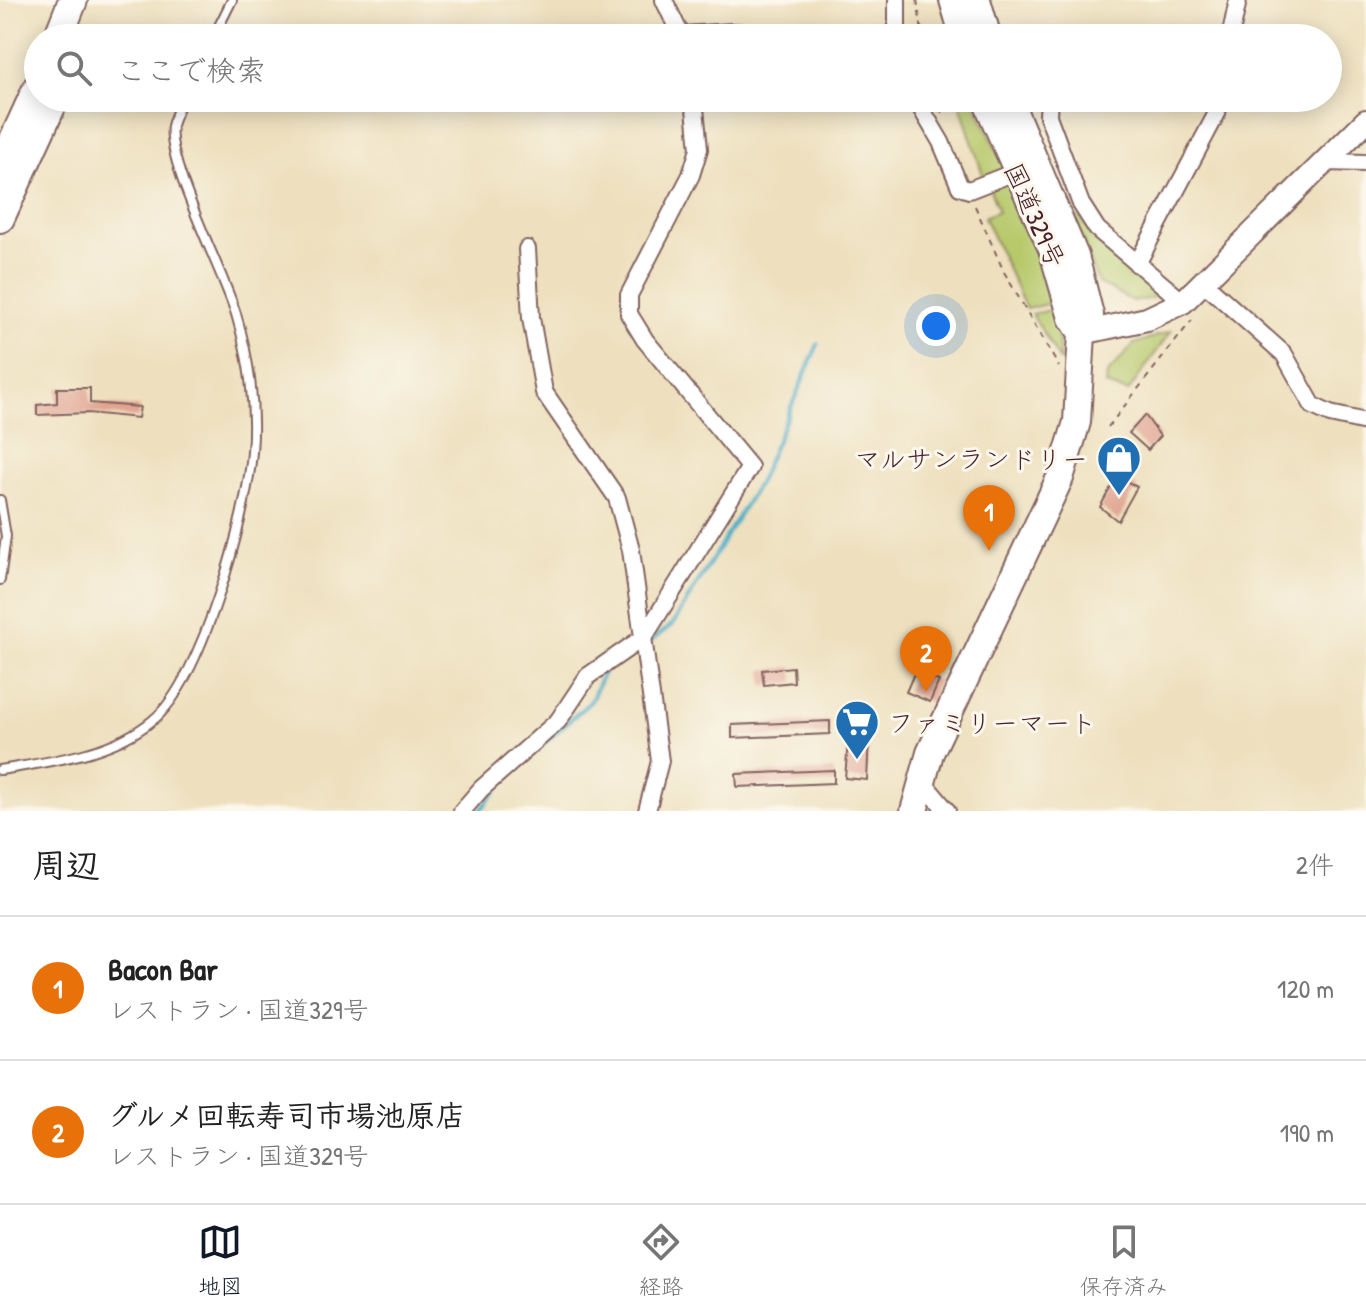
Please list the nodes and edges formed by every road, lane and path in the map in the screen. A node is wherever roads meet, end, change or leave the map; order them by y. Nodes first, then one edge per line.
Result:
1 (73, 0) edge
2 (94, 0) edge
3 (232, 0) edge
4 (664, 0) edge
5 (897, 0) edge
6 (917, 0) edge
7 (953, 0) edge
8 (977, 0) edge
9 (1238, 0) edge
10 (64, 24) edge
11 (85, 24) edge
12 (220, 24) edge
13 (676, 24) edge
14 (897, 24) edge
15 (921, 24) edge
16 (960, 24) edge
17 (984, 24) edge
18 (1233, 24) edge
19 (27, 112) edge
20 (49, 112) edge
21 (178, 112) edge
22 (695, 112) edge
23 (923, 112) edge
24 (991, 112) edge
25 (1016, 112) edge
26 (1048, 112) edge
27 (1217, 112) edge
28 (1366, 121) edge
29 (1324, 162) junction
30 (1366, 163) edge
31 (0, 170) edge
32 (1015, 172) junction
33 (969, 190) junction
34 (1070, 211) junction
35 (0, 218) edge
36 (527, 249) dead end
37 (1137, 264) junction
38 (1203, 282) junction
39 (1187, 311) junction
40 (1082, 333) junction
41 (1062, 371) dead end
42 (1366, 422) edge
43 (1108, 427) dead end
44 (0, 500) edge
45 (0, 580) edge
46 (645, 643) junction
47 (0, 770) edge
48 (921, 780) junction
49 (462, 811) edge
50 (647, 811) edge
51 (914, 811) edge
52 (947, 811) edge

1 - 10 highway
2 - 11 highway
3 - 12 lane
4 - 13 street
5 - 14 street
6 - 15 path
7 - 16 highway
8 - 17 highway
9 - 18 street
19 - 31 highway
20 - 35 highway
21 - 47 lane
22 - 46 street
23 - 33 street
24 - 32 highway, 国道329号
25 - 34 highway, 国道329号
26 - 34 street
27 - 37 street
28 - 29 main road
29 - 30 street
29 - 38 main road
32 - 33 street
32 - 40 highway, 国道329号
33 - 41 path
34 - 37 street
34 - 40 highway, 国道329号
36 - 46 street
37 - 39 street
38 - 39 main road
38 - 42 street
39 - 40 main road
39 - 43 path
40 - 48 highway, 国道329号
44 - 45 lane
46 - 49 street
46 - 50 street
48 - 51 highway, 国道329号
48 - 52 street

